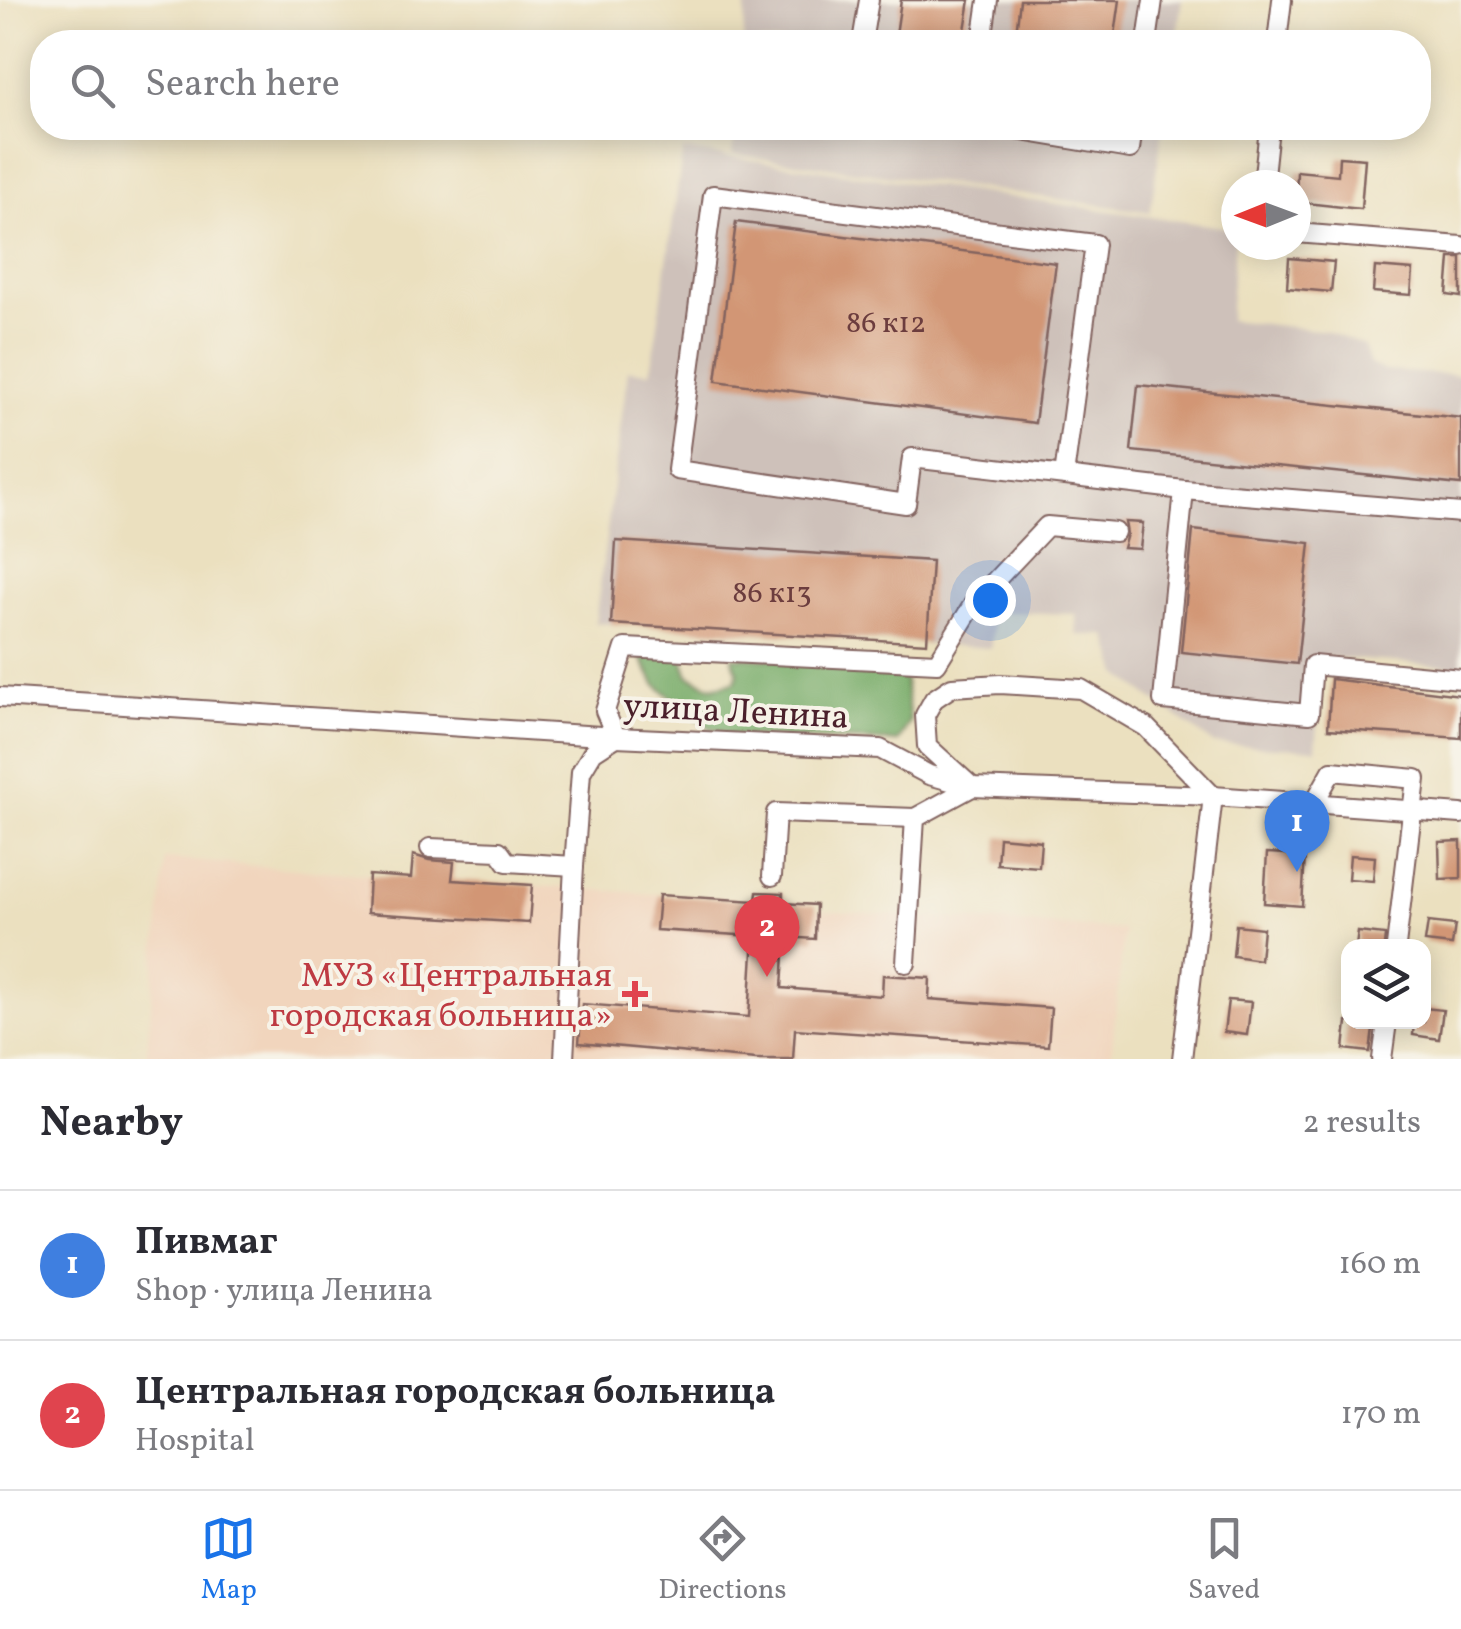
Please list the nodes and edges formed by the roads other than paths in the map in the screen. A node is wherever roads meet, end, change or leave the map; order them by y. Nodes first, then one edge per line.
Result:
1 (869, 0) edge
2 (988, 0) edge
3 (1153, 0) edge
4 (1282, 0) edge
5 (864, 30) edge
6 (984, 30) edge
7 (1149, 30) edge
8 (1278, 30) edge
9 (1076, 140) edge
10 (1131, 140) edge
11 (1268, 140) edge
12 (1265, 170) edge
13 (1311, 235) edge
14 (1461, 246) edge
15 (1064, 476) junction
16 (1184, 490) junction
17 (1461, 512) edge
18 (1115, 532) dead end
19 (1461, 679) edge
20 (0, 697) edge
21 (616, 737) junction
22 (972, 788) junction
23 (1213, 796) junction
24 (1314, 804) junction
25 (1414, 810) junction
26 (1461, 814) edge
27 (915, 818) junction
28 (430, 848) dead end
29 (574, 866) junction
30 (772, 876) dead end
31 (1397, 939) edge
32 (906, 963) dead end
33 (1386, 1029) edge
34 (564, 1059) edge
35 (1182, 1059) edge
36 (1382, 1059) edge

1 - 5 street
2 - 6 street
3 - 7 street
4 - 8 street
9 - 10 street
11 - 12 street
13 - 14 street
15 - 15 street
15 - 16 street
16 - 17 street
16 - 19 street
18 - 21 street
20 - 21 street, улица Ленина
21 - 22 street, улица Ленина
21 - 29 street
22 - 23 street, улица Ленина
22 - 23 street
22 - 27 street
23 - 24 street, улица Ленина
23 - 35 street
24 - 25 street, улица Ленина
24 - 25 street
25 - 26 street, улица Ленина
25 - 31 street
27 - 30 street
27 - 32 street
28 - 29 street
29 - 34 street
33 - 36 street

